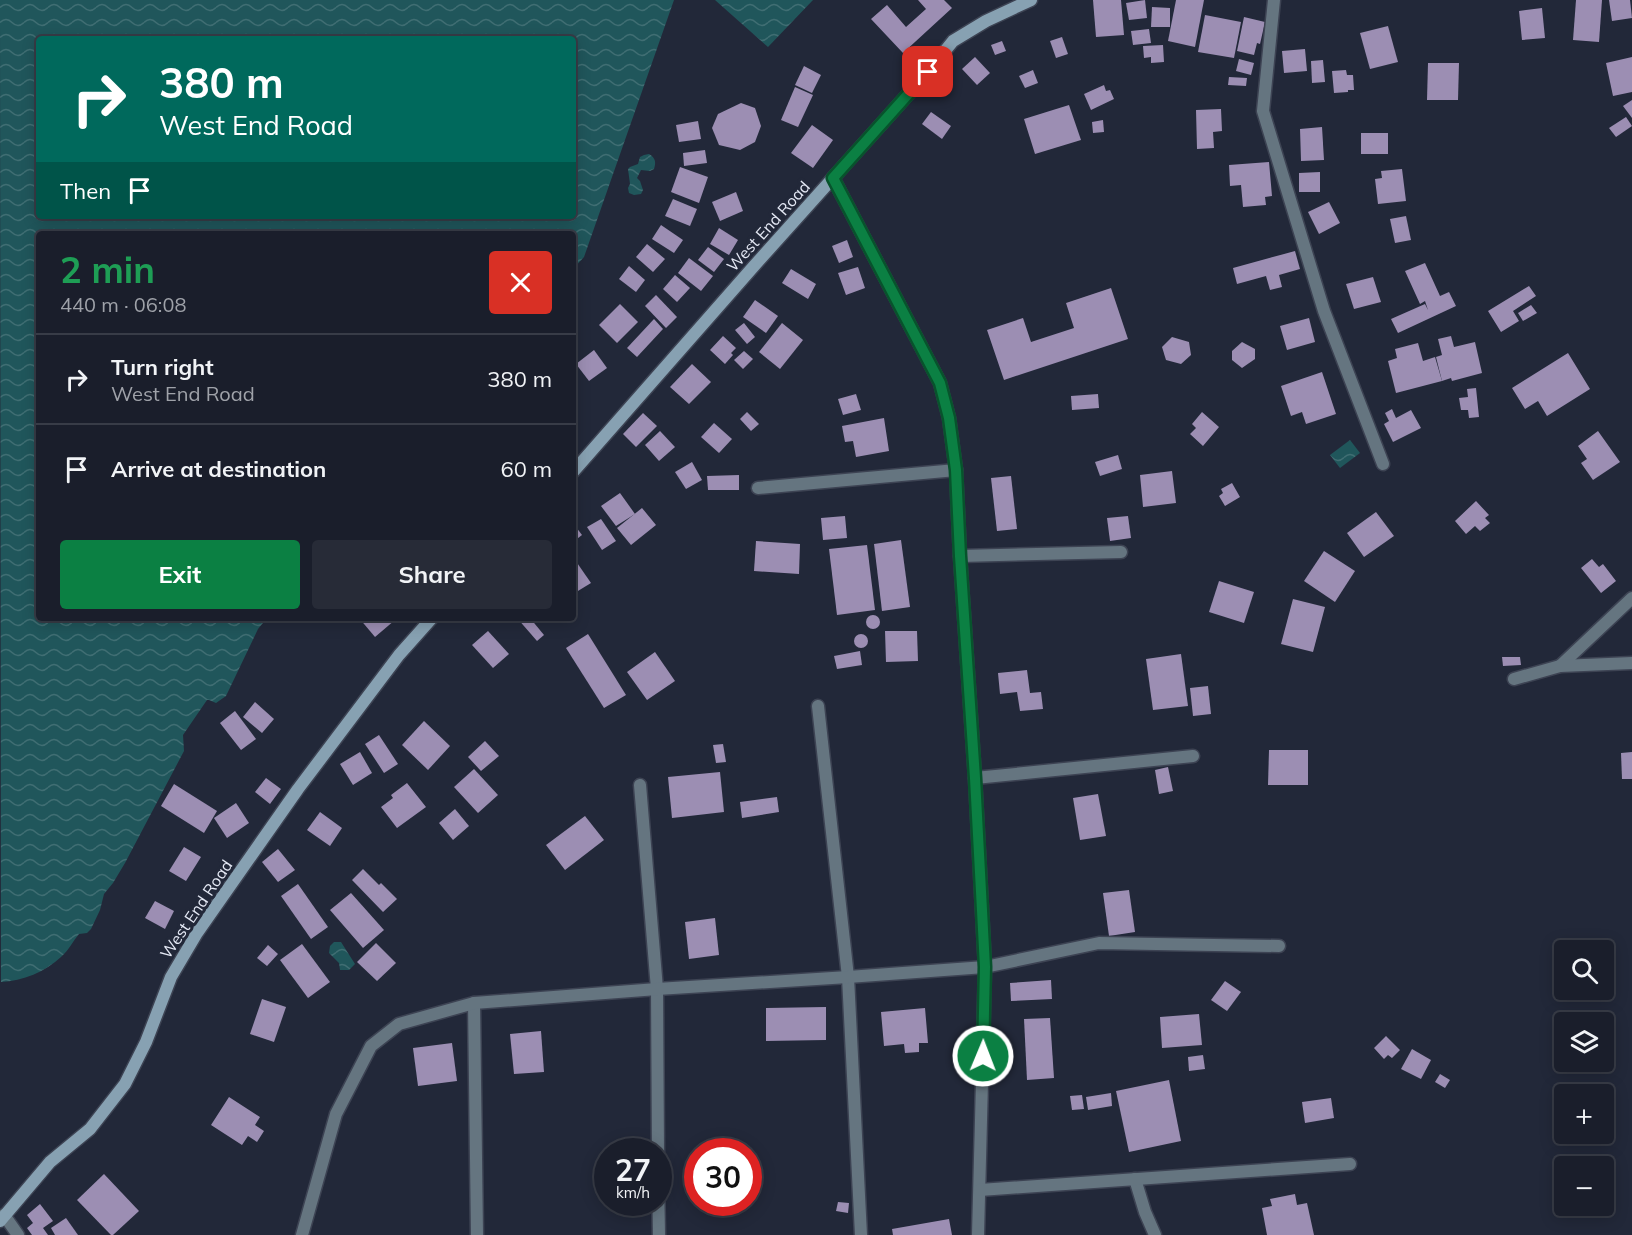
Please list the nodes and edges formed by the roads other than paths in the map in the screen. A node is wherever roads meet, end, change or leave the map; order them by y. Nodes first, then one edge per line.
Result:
1 (1031, 0) edge
2 (1274, 0) edge
3 (833, 178) junction
4 (1383, 464) dead end
5 (576, 469) edge
6 (956, 470) junction
7 (758, 488) dead end
8 (1121, 552) dead end
9 (960, 556) junction
10 (1632, 598) edge
11 (429, 621) edge
12 (1632, 663) edge
13 (1560, 666) junction
14 (1514, 679) dead end
15 (818, 706) dead end
16 (1193, 756) dead end
17 (975, 778) junction
18 (640, 785) dead end
19 (1279, 946) dead end
20 (985, 967) junction
21 (848, 977) junction
22 (657, 989) junction
23 (474, 1003) junction
24 (658, 1138) edge
25 (1350, 1164) dead end
26 (1135, 1179) junction
27 (980, 1190) junction
28 (659, 1216) edge
29 (2, 1218) edge
30 (18, 1235) edge
31 (302, 1235) edge
32 (477, 1235) edge
33 (659, 1235) edge
34 (861, 1235) edge
35 (978, 1235) edge
36 (1155, 1235) edge

1 - 3 main road, West End Road
2 - 4 street
3 - 5 main road, West End Road
3 - 6 street
6 - 7 street
6 - 9 street
8 - 9 street
9 - 17 street
10 - 13 street
11 - 29 main road, West End Road
12 - 13 street
13 - 14 street
15 - 21 street
16 - 17 street
17 - 20 street
18 - 22 street
19 - 20 street
20 - 21 street
20 - 27 street
21 - 22 street
21 - 34 street
22 - 23 street
22 - 24 street
23 - 31 street
23 - 32 street
25 - 26 street
26 - 27 street
26 - 36 street
27 - 35 street
28 - 33 street
29 - 30 street

